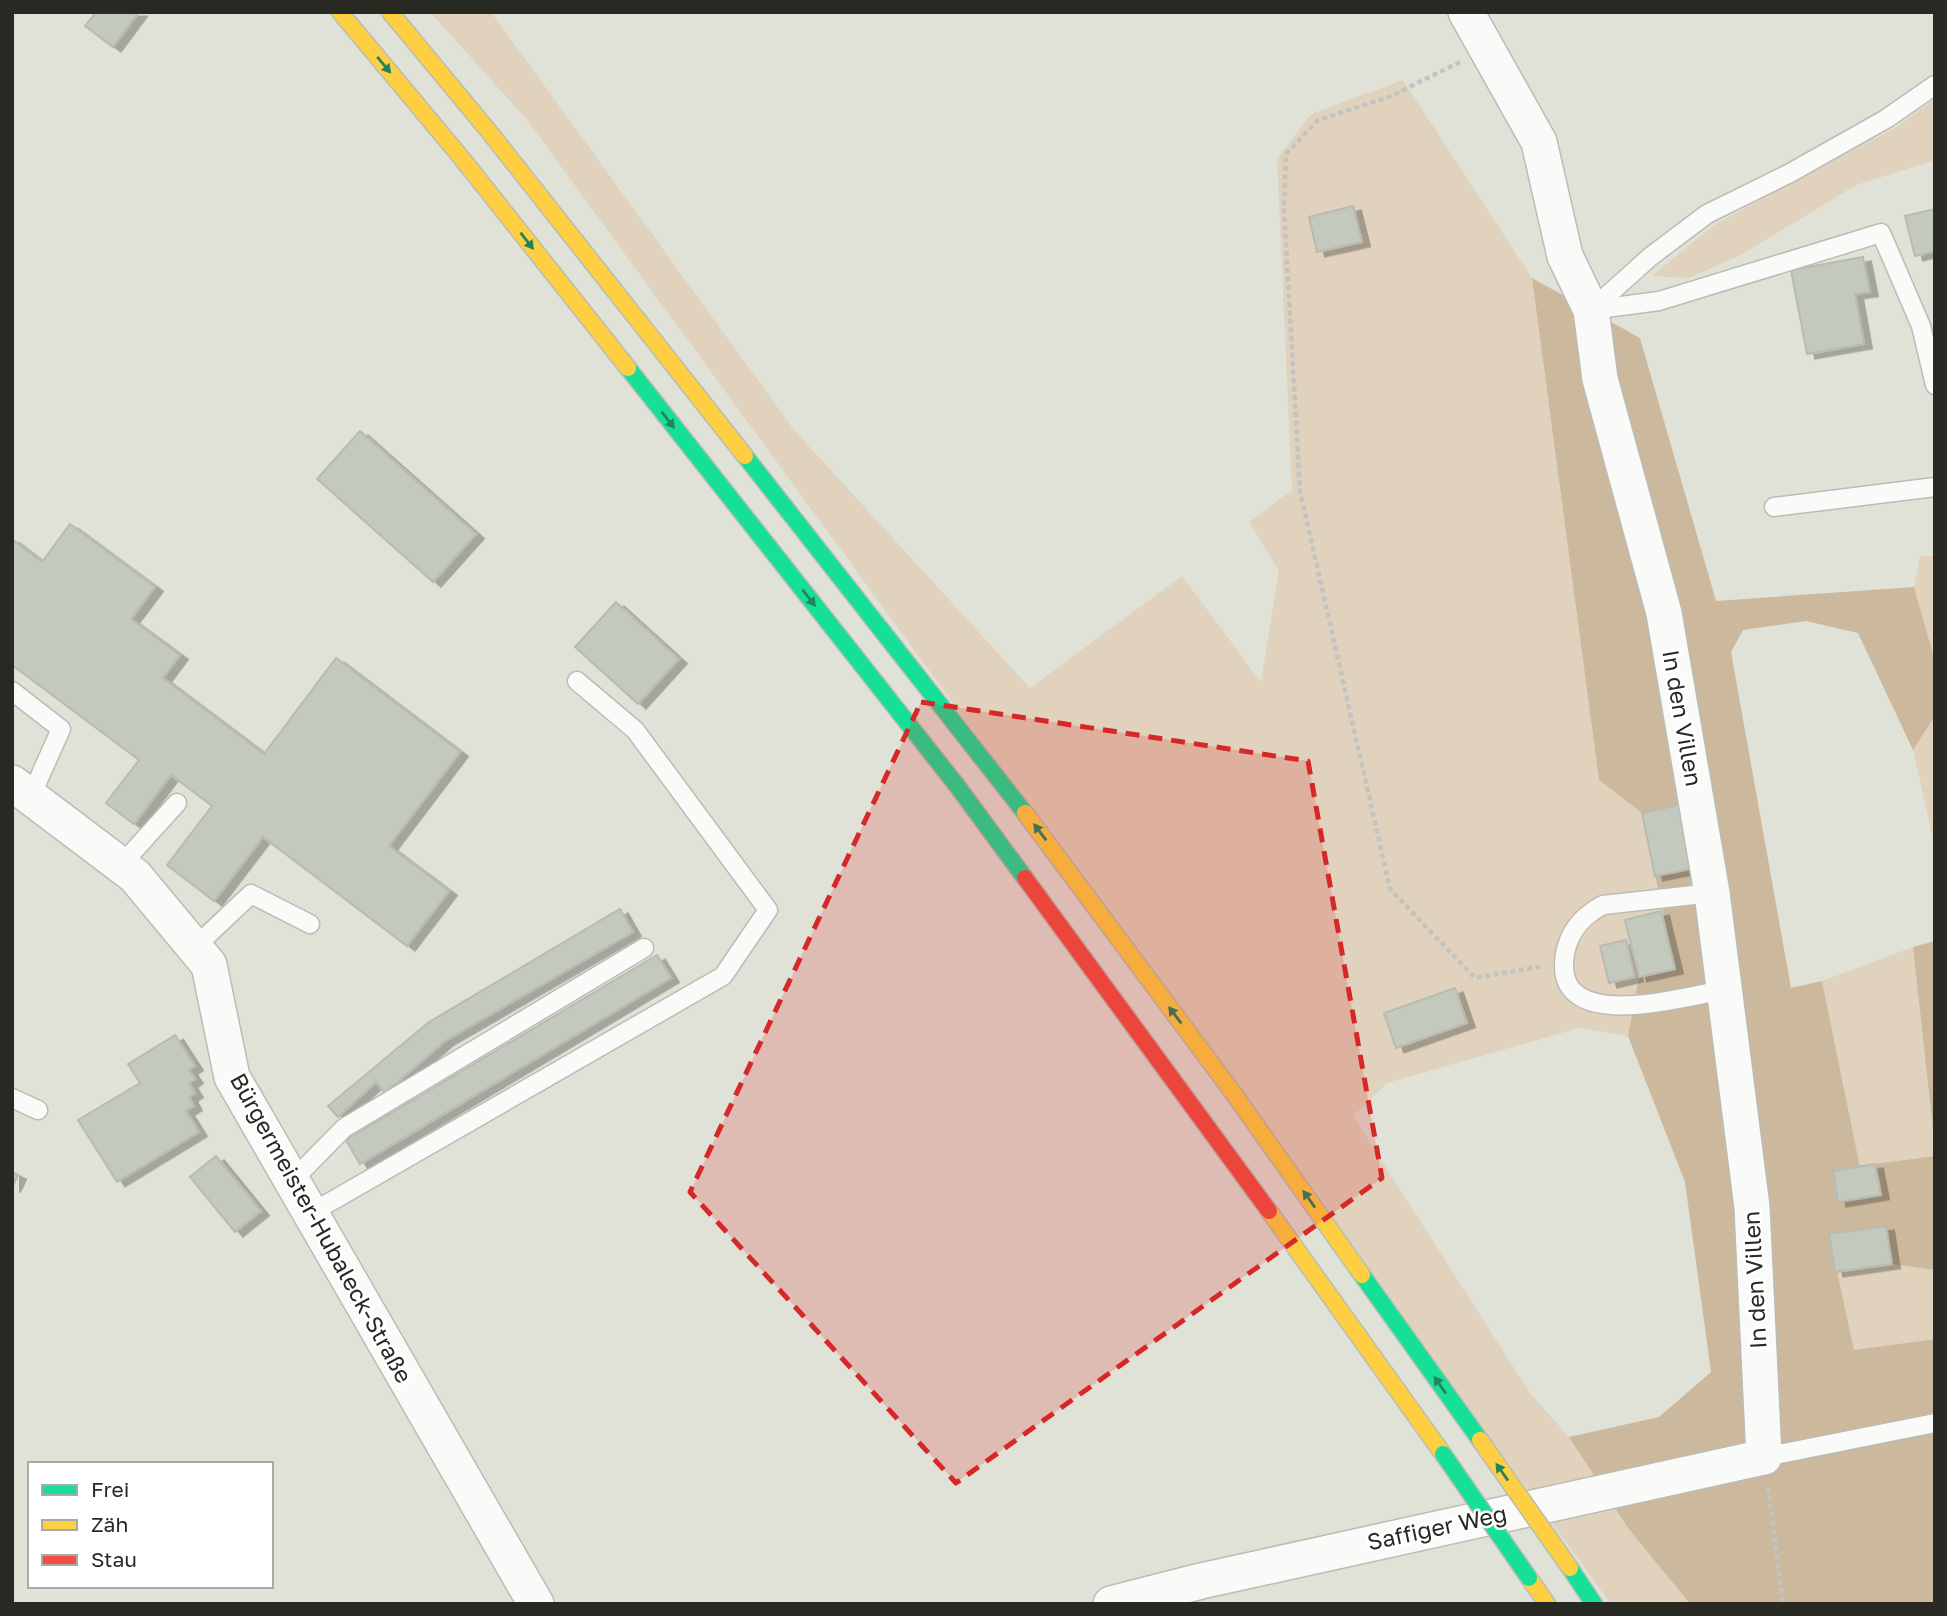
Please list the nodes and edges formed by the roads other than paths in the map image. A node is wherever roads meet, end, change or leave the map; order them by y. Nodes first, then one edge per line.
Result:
1 (340, 12) edge
2 (390, 12) edge
3 (1466, 12) edge
4 (1935, 85) edge
5 (1591, 310) junction
6 (1935, 385) edge
7 (1935, 487) edge
8 (1774, 506) dead end
9 (577, 681) dead end
10 (12, 691) edge
11 (21, 789) edge
12 (177, 803) dead end
13 (121, 865) junction
14 (1712, 894) junction
15 (310, 924) dead end
16 (195, 947) junction
17 (644, 948) dead end
18 (1724, 990) junction
19 (12, 1098) edge
20 (38, 1110) dead end
21 (292, 1181) junction
22 (311, 1213) junction
23 (1935, 1423) edge
24 (1764, 1457) junction
25 (1201, 1592) edge
26 (536, 1604) edge
27 (1111, 1604) edge
28 (1547, 1604) edge
29 (1594, 1604) edge

1 -> 28 highway, bridge
29 -> 2 highway, bridge
3 - 5 street, In den Villen
4 - 5 lane
5 - 6 lane
5 - 14 street, In den Villen
7 - 8 lane
9 - 22 lane
10 - 11 lane
11 - 13 street, Bürgermeister-Hubaleck-Straße
12 - 13 lane
13 - 16 street, Bürgermeister-Hubaleck-Straße
14 - 18 street, In den Villen
14 - 18 lane
15 - 16 lane
16 - 21 street, Bürgermeister-Hubaleck-Straße
17 - 21 lane
18 - 24 street, In den Villen
19 - 20 lane
21 - 22 street, Bürgermeister-Hubaleck-Straße
22 - 26 street, Bürgermeister-Hubaleck-Straße
23 - 24 lane
24 - 25 street, Saffiger Weg
25 - 27 street, Saffiger Weg

